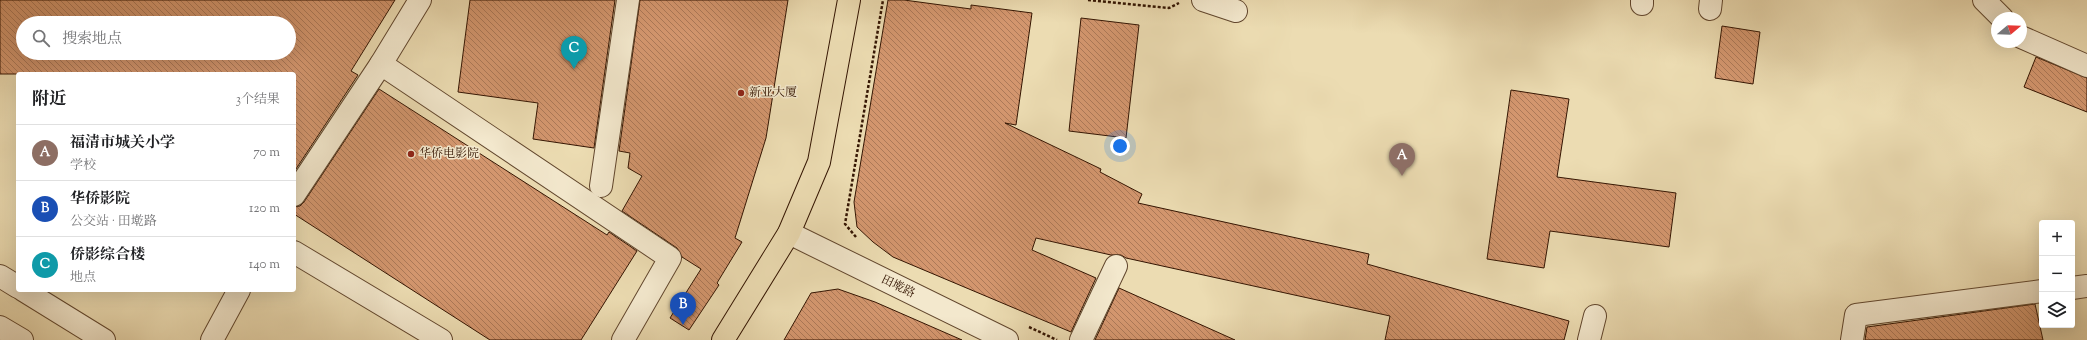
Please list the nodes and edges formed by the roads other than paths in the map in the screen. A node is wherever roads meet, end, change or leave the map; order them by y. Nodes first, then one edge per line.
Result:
1 (420, 0) edge
2 (628, 0) edge
3 (849, 0) edge
4 (1204, 0) edge
5 (1984, 0) edge
6 (1236, 11) dead end
7 (1996, 12) edge
8 (2027, 40) edge
9 (381, 64) junction
10 (2087, 66) edge
11 (602, 186) dead end
12 (296, 192) edge
13 (789, 233) junction
14 (296, 253) edge
15 (1116, 266) dead end
16 (0, 276) edge
17 (16, 286) edge
18 (2087, 286) edge
19 (2075, 288) edge
20 (2039, 291) edge
21 (26, 292) edge
22 (237, 292) edge
23 (1595, 316) dead end
24 (0, 327) edge
25 (22, 340) edge
26 (104, 340) edge
27 (212, 340) edge
28 (441, 340) edge
29 (622, 340) edge
30 (722, 340) edge
31 (1007, 340) edge
32 (1081, 340) edge
33 (1589, 340) edge
34 (1852, 340) edge

1 - 9 street
2 - 11 street
3 - 13 main road
4 - 6 street
5 - 7 street
8 - 10 street
9 - 12 street
9 - 29 street
13 - 30 main road
13 - 31 street, 田墘路
14 - 28 street
15 - 32 street
16 - 17 street
18 - 19 street
20 - 34 street
21 - 26 street
22 - 27 street
23 - 33 street
24 - 25 street

